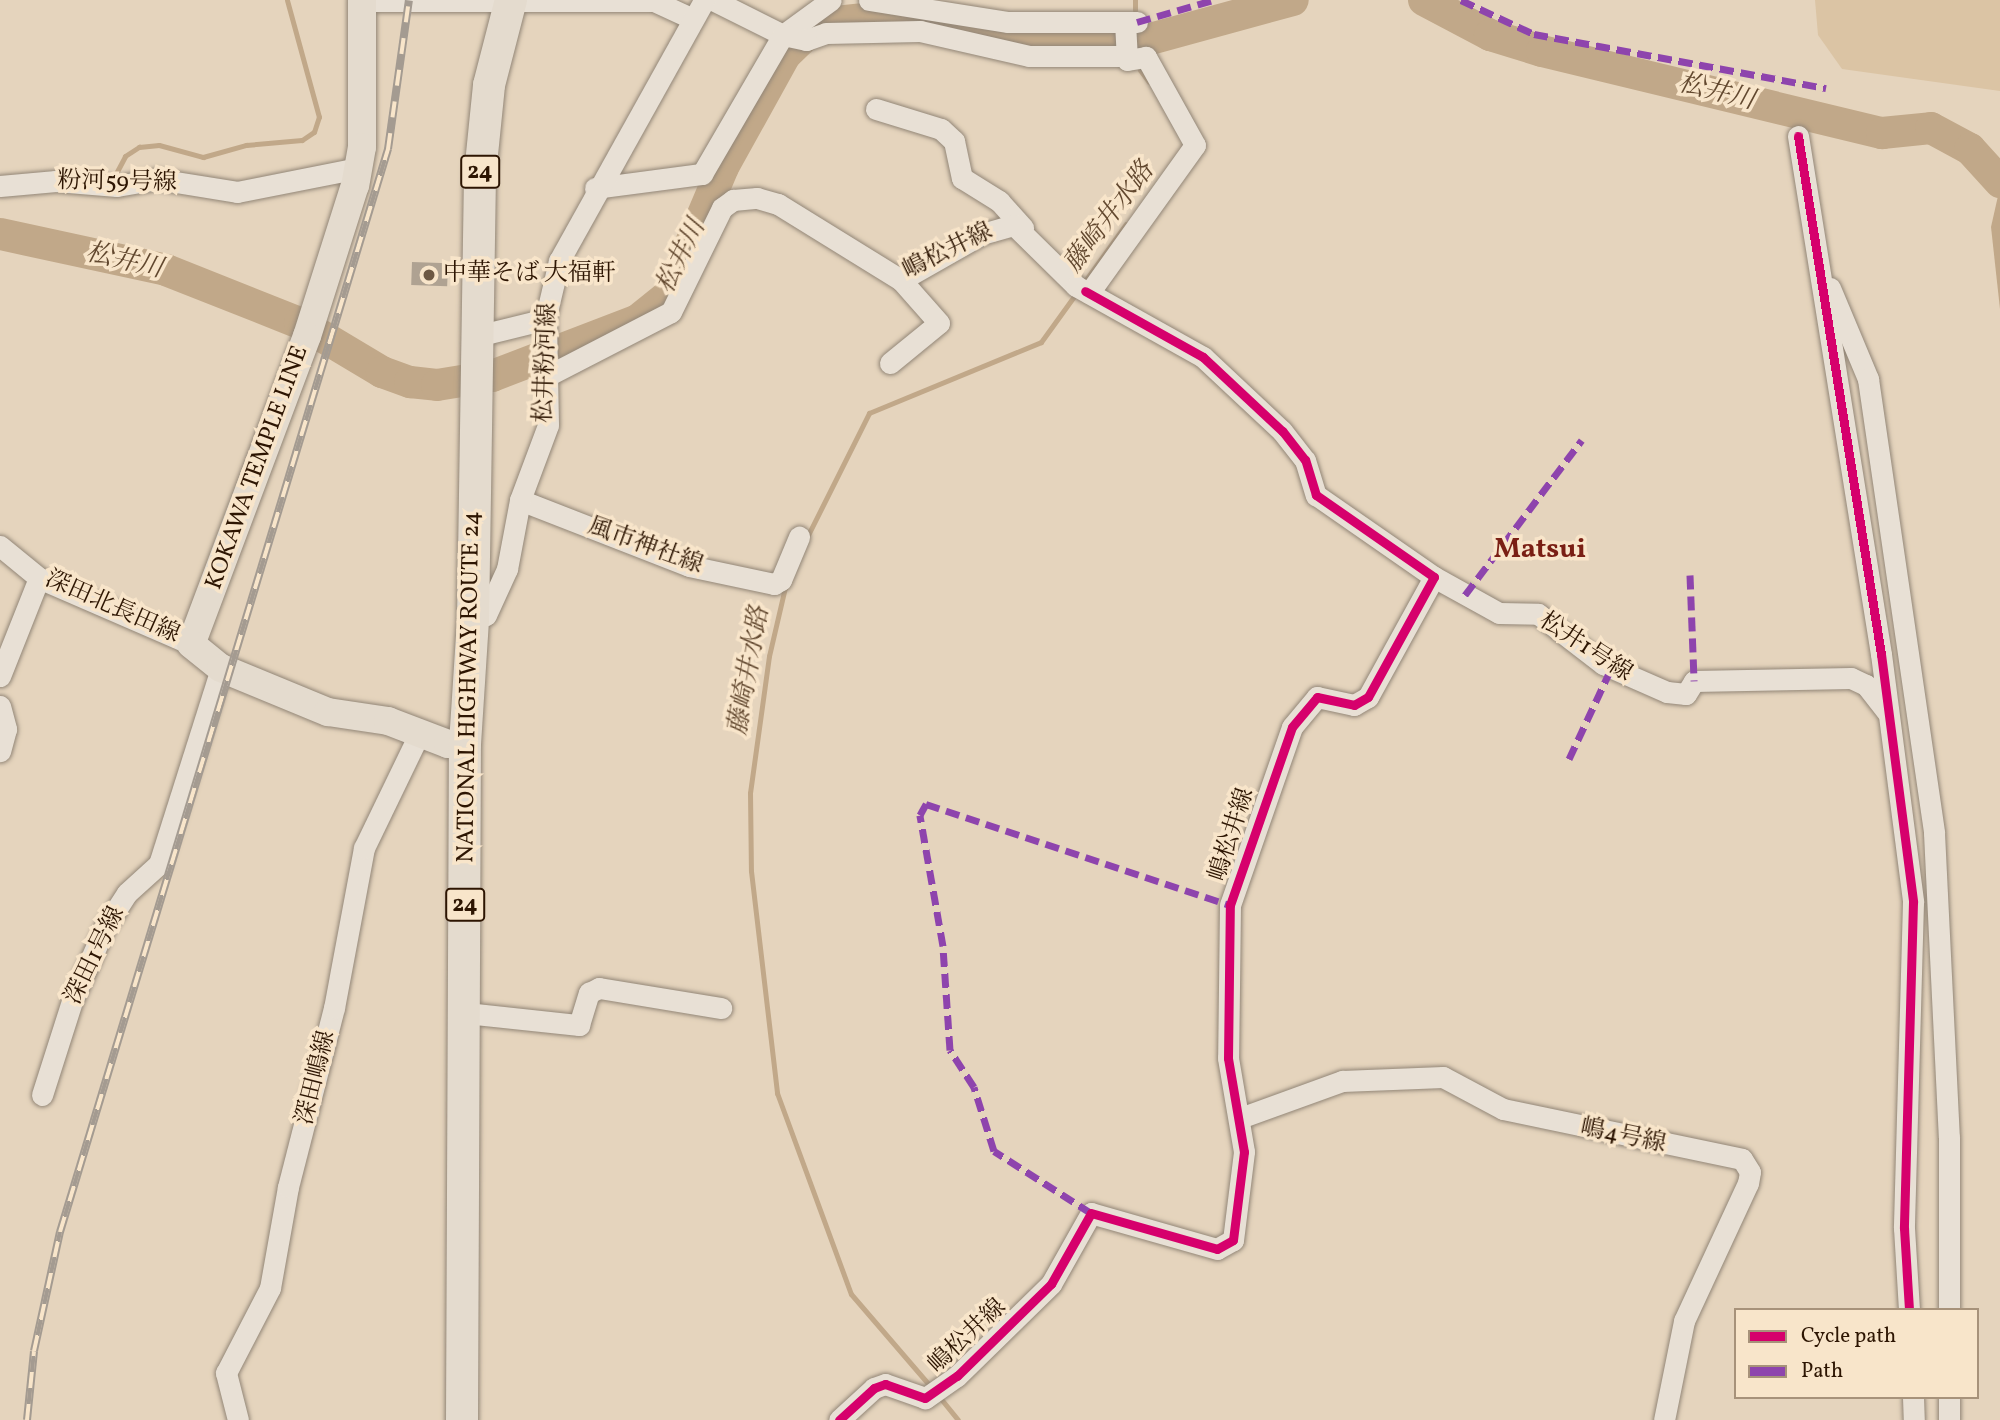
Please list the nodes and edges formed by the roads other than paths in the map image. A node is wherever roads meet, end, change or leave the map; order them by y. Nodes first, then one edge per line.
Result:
1 (362, 0) edge
2 (704, 0) edge
3 (713, 0) edge
4 (831, 0) edge
5 (869, 0) edge
6 (511, 1) edge
7 (693, 19) junction
8 (792, 37) junction
9 (1127, 58) junction
10 (876, 109) dead end
11 (1798, 136) dead end
12 (358, 168) junction
13 (0, 186) edge
14 (595, 188) junction
15 (1023, 228) junction
16 (1816, 254) junction
17 (901, 280) junction
18 (1083, 290) junction
19 (546, 322) junction
20 (477, 341) junction
21 (890, 363) dead end
22 (548, 370) junction
23 (520, 500) junction
24 (799, 537) dead end
25 (0, 547) edge
26 (1434, 577) junction
27 (39, 578) junction
28 (473, 621) junction
29 (191, 643) junction
30 (221, 668) junction
31 (0, 676) edge
32 (0, 706) edge
33 (1888, 714) junction
34 (419, 734) junction
35 (465, 744) junction
36 (0, 751) edge
37 (721, 1008) dead end
38 (466, 1013) junction
39 (42, 1095) dead end
40 (1240, 1118) junction
41 (1909, 1308) edge
42 (1949, 1308) edge
43 (1913, 1399) edge
44 (1949, 1399) edge
45 (237, 1420) edge
46 (462, 1420) edge
47 (839, 1420) edge
48 (1664, 1420) edge
49 (1914, 1420) edge
50 (1949, 1420) edge

1 - 6 street
1 - 12 main road, KOKAWA TEMPLE LINE
2 - 7 street, 松井粉河線
3 - 8 street
4 - 8 street
5 - 9 street
6 - 7 street
6 - 20 highway, NATIONAL HIGHWAY ROUTE 24 / 24
7 - 14 street, 松井粉河線
8 - 9 street
8 - 14 street
9 - 18 street
10 - 15 street
11 - 16 street
12 - 13 street, 粉河59号線
12 - 29 main road, KOKAWA TEMPLE LINE
14 - 19 street, 松井粉河線
15 - 17 street, 嶋松井線
15 - 18 street, 嶋松井線
16 - 33 street
16 - 42 street
17 - 21 street
17 - 22 street, 嶋松井線
18 - 26 street, 嶋松井線
19 - 20 street
19 - 22 street, 松井粉河線
20 - 28 highway, NATIONAL HIGHWAY ROUTE 24 / 24
22 - 23 street, 松井粉河線
23 - 24 street, 風市神社線
23 - 28 street, 松井粉河線
25 - 27 street, 深田北長田線
26 - 33 street, 松井1号線
26 - 40 street, 嶋松井線
27 - 29 street, 深田北長田線
27 - 31 street
28 - 35 highway, NATIONAL HIGHWAY ROUTE 24 / 24
29 - 30 main road
30 - 34 main road
30 - 39 street, 深田1号線
32 - 36 street
33 - 41 street
34 - 35 main road
34 - 45 street, 深田嶋線
35 - 38 highway, NATIONAL HIGHWAY ROUTE 24 / 24
37 - 38 street
38 - 46 highway, NATIONAL HIGHWAY ROUTE 24 / 24
40 - 47 street, 嶋松井線
40 - 48 street, 嶋4号線
43 - 49 street
44 - 50 street

